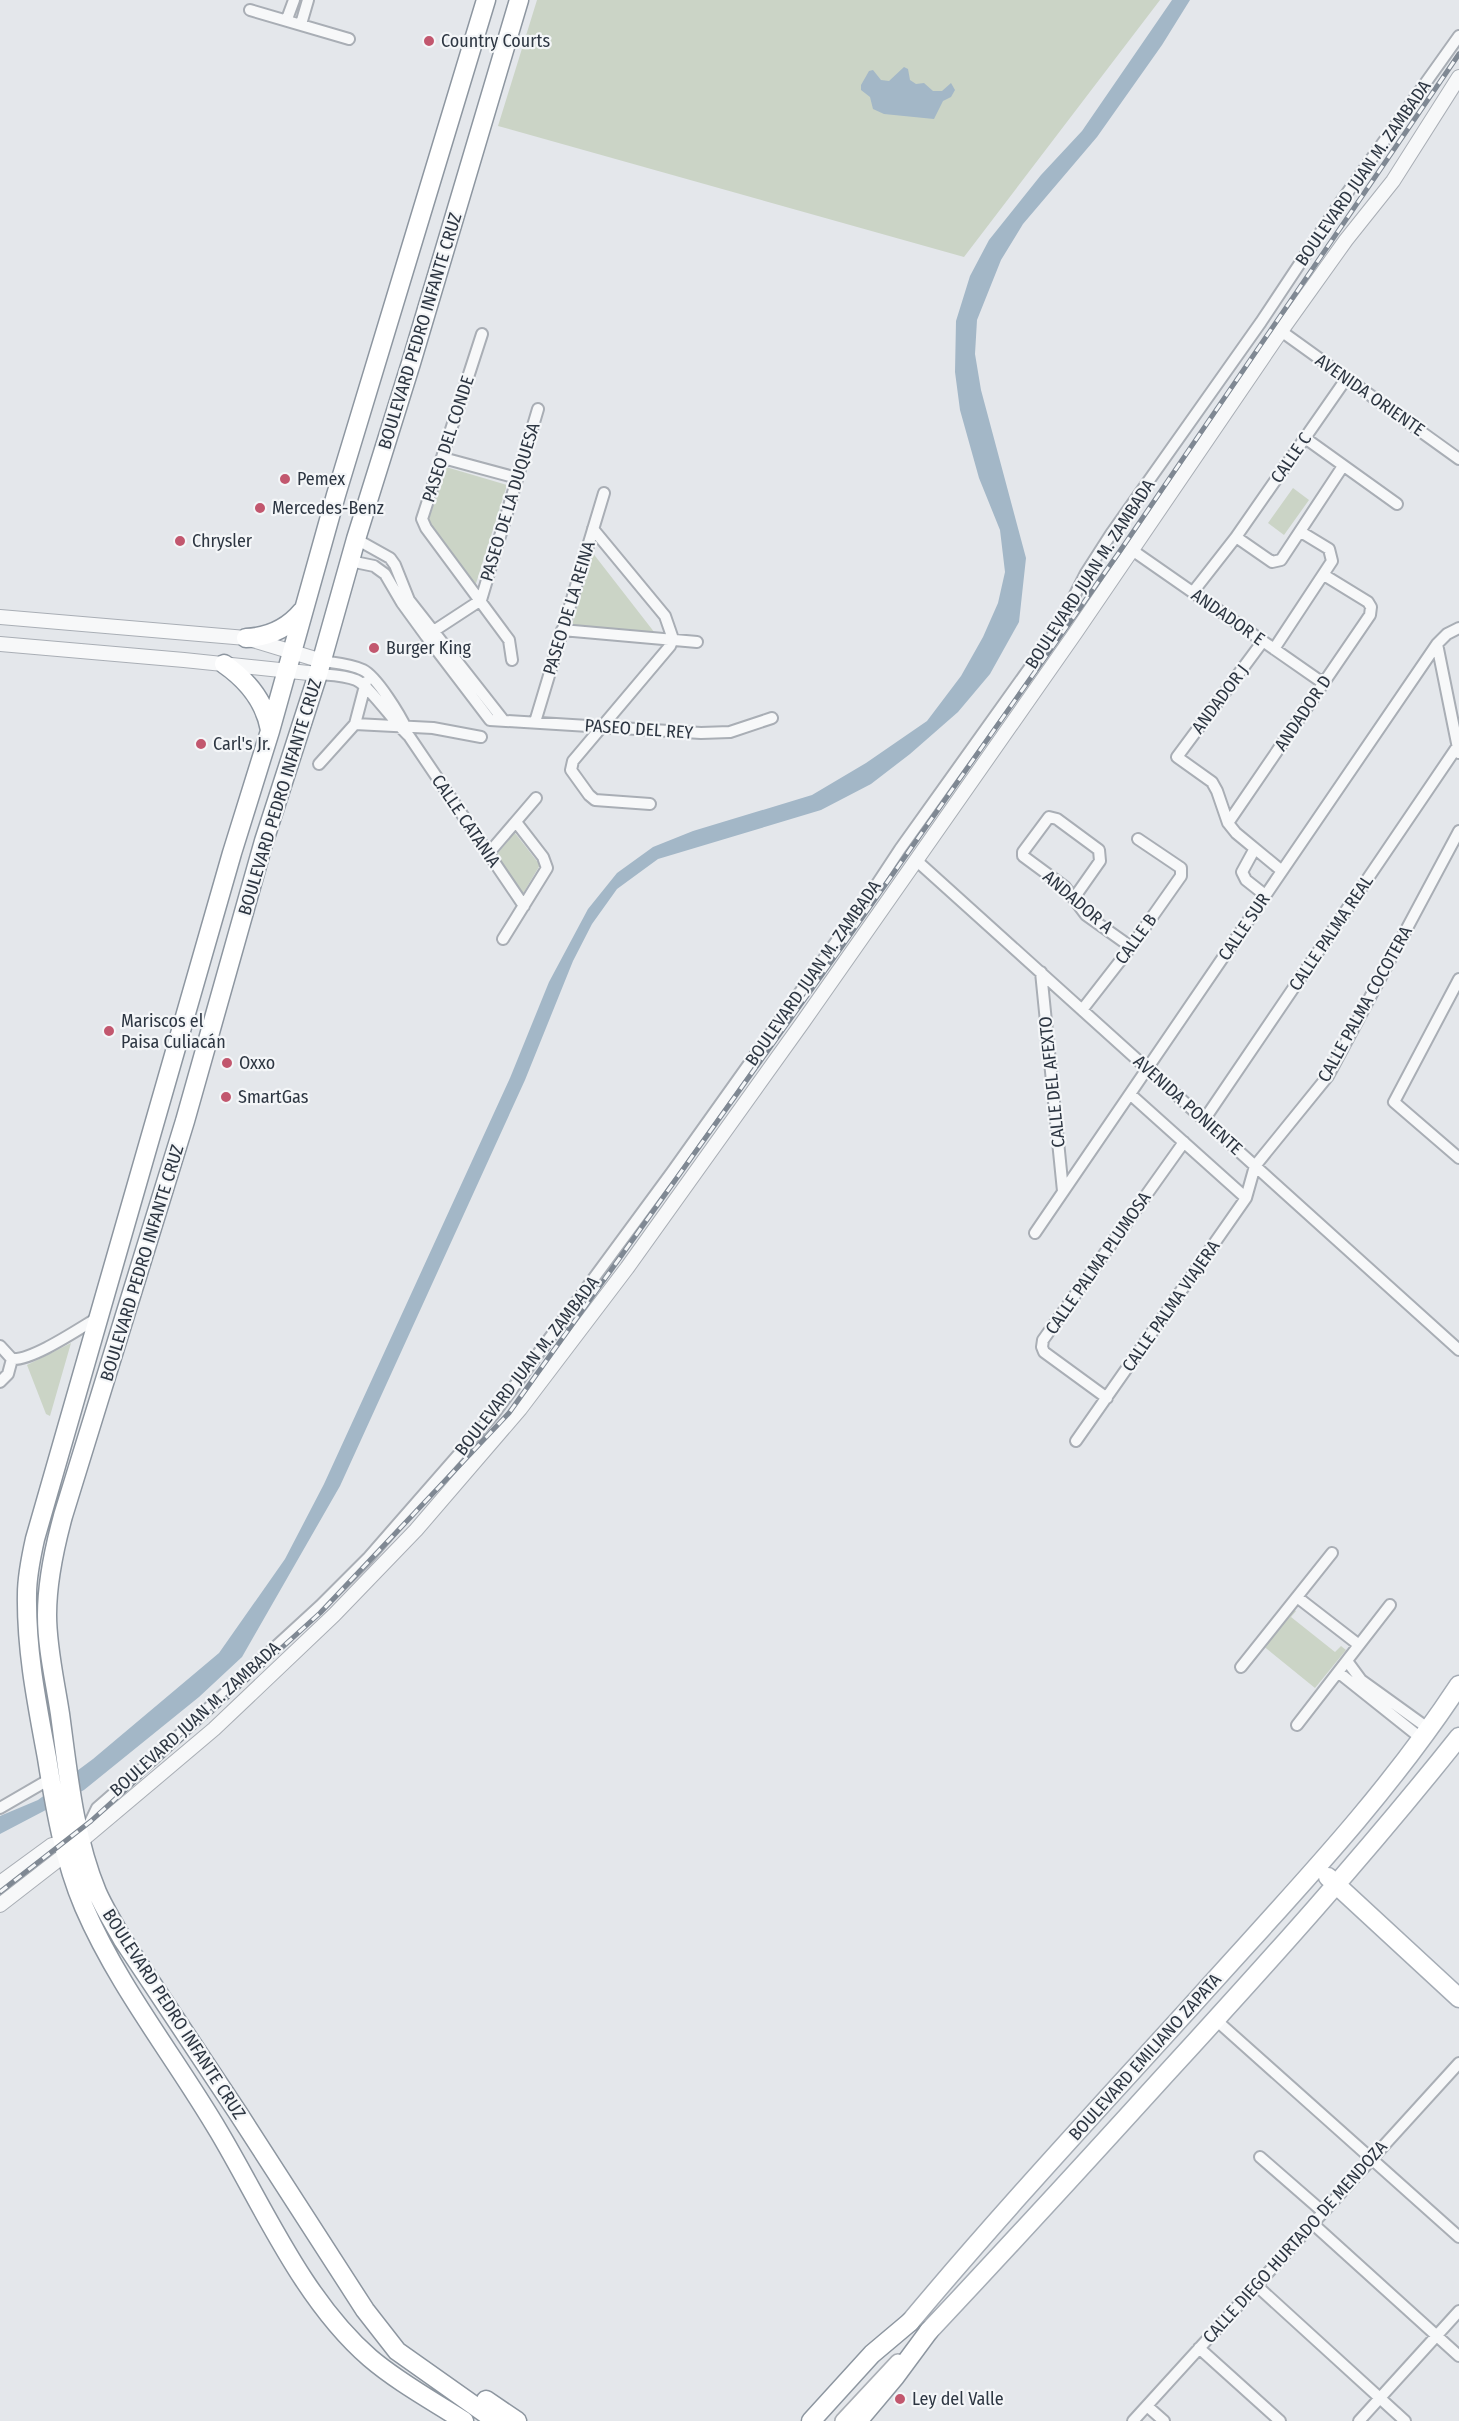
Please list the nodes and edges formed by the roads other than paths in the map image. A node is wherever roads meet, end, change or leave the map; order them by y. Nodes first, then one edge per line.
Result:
1 (294, 0) edge
2 (308, 0) edge
3 (486, 0) edge
4 (519, 0) edge
5 (250, 10) dead end
6 (286, 19) junction
7 (301, 24) junction
8 (1459, 36) edge
9 (349, 39) dead end
10 (1459, 77) edge
11 (1281, 331) junction
12 (482, 334) dead end
13 (1346, 379) junction
14 (538, 409) dead end
15 (1305, 438) junction
16 (443, 458) junction
17 (1459, 459) edge
18 (1343, 466) junction
19 (517, 478) junction
20 (604, 493) dead end
21 (1397, 504) dead end
22 (593, 529) junction
23 (1301, 532) junction
24 (1236, 537) junction
25 (356, 538) junction
26 (1132, 550) junction
27 (350, 561) junction
28 (1324, 575) junction
29 (1193, 592) junction
30 (481, 600) junction
31 (303, 610) junction
32 (0, 617) edge
33 (1459, 627) edge
34 (562, 630) junction
35 (429, 634) junction
36 (246, 638) junction
37 (673, 639) junction
38 (1263, 641) junction
39 (697, 642) dead end
40 (0, 644) edge
41 (1437, 644) junction
42 (1274, 649) junction
43 (512, 660) dead end
44 (289, 661) junction
45 (224, 664) junction
46 (320, 667) junction
47 (369, 673) junction
48 (1323, 683) junction
49 (365, 686) junction
50 (772, 718) dead end
51 (535, 722) junction
52 (355, 724) junction
53 (600, 727) junction
54 (404, 730) junction
55 (270, 731) junction
56 (481, 737) dead end
57 (1458, 751) edge
58 (319, 764) dead end
59 (536, 798) dead end
60 (650, 804) dead end
61 (516, 822) junction
62 (1228, 823) junction
63 (1459, 831) edge
64 (1138, 839) dead end
65 (1254, 850) junction
66 (488, 854) junction
67 (917, 861) junction
68 (1282, 871) junction
69 (1265, 895) junction
70 (1074, 898) junction
71 (524, 906) junction
72 (503, 939) dead end
73 (1131, 947) junction
74 (1041, 972) junction
75 (1459, 979) edge
76 (1083, 1010) junction
77 (1148, 1067) junction
78 (1130, 1094) junction
79 (1204, 1120) junction
80 (1184, 1142) junction
81 (1459, 1158) edge
82 (1255, 1166) junction
83 (1063, 1191) junction
84 (1246, 1198) junction
85 (1035, 1233) dead end
86 (99, 1317) junction
87 (0, 1346) edge
88 (1459, 1350) edge
89 (12, 1359) junction
90 (0, 1382) edge
91 (1107, 1398) junction
92 (1076, 1441) dead end
93 (1332, 1553) dead end
94 (1297, 1597) junction
95 (1390, 1605) dead end
96 (1359, 1645) junction
97 (1347, 1661) junction
98 (1241, 1667) dead end
99 (1338, 1672) junction
100 (1459, 1685) edge
101 (1296, 1725) dead end
102 (1425, 1734) junction
103 (1459, 1737) edge
104 (51, 1782) junction
105 (0, 1808) edge
106 (82, 1839) junction
107 (65, 1848) junction
108 (1319, 1868) junction
109 (0, 1883) edge
110 (1336, 1886) junction
111 (0, 1905) edge
112 (1459, 1998) edge
113 (1216, 2020) junction
114 (1459, 2063) edge
115 (1260, 2157) dead end
116 (1371, 2158) junction
117 (1322, 2211) junction
118 (1312, 2223) junction
119 (1459, 2237) edge
120 (1257, 2286) junction
121 (1459, 2311) edge
122 (910, 2322) junction
123 (379, 2327) junction
124 (929, 2331) junction
125 (1437, 2336) junction
126 (1199, 2348) junction
127 (1459, 2356) edge
128 (370, 2358) junction
129 (1380, 2398) junction
130 (1147, 2406) junction
131 (443, 2421) edge
132 (464, 2421) edge
133 (496, 2421) edge
134 (517, 2421) edge
135 (811, 2421) edge
136 (822, 2421) edge
137 (843, 2421) edge
138 (858, 2421) edge
139 (1133, 2421) edge
140 (1164, 2421) edge
141 (1280, 2421) edge
142 (1359, 2421) edge
143 (1406, 2421) edge

1 - 6 street
2 - 7 street
3 - 31 main road, BOULEVARD PEDRO INFANTE CRUZ
4 - 25 main road, BOULEVARD PEDRO INFANTE CRUZ
5 - 6 street
6 - 7 street
7 - 9 street
8 - 106 street, BOULEVARD JUAN M. ZAMBADA
10 - 11 street, BOULEVARD JUAN M. ZAMBADA
11 - 13 street, AVENIDA ORIENTE
11 - 26 street, BOULEVARD JUAN M. ZAMBADA
12 - 16 street, PASEO DEL CONDE
13 - 15 street, CALLE C
13 - 17 street, AVENIDA ORIENTE
14 - 19 street, PASEO DE LA DUQUESA
15 - 18 street
15 - 24 street, CALLE C
16 - 19 street
16 - 30 street, PASEO DEL CONDE
18 - 21 street
18 - 23 street
19 - 30 street, PASEO DE LA DUQUESA
20 - 22 street, PASEO DE LA REINA
22 - 34 street, PASEO DE LA REINA
22 - 37 street
23 - 24 street
23 - 28 street
24 - 29 street, CALLE C
25 - 27 main road, BOULEVARD PEDRO INFANTE CRUZ
25 - 35 street, PASEO DEL REY
26 - 29 street, ANDADOR E
26 - 67 street, BOULEVARD JUAN M. ZAMBADA
27 - 35 street, PASEO DEL REY
27 - 46 main road, BOULEVARD PEDRO INFANTE CRUZ
28 - 42 street
28 - 48 street, ANDADOR D
29 - 38 street, ANDADOR E
30 - 35 street, PASEO DE LA DUQUESA
30 - 43 street, PASEO DEL CONDE
31 - 36 main road
31 - 44 main road, BOULEVARD PEDRO INFANTE CRUZ
32 - 36 street
33 - 41 street, CALLE SUR
34 - 37 street
34 - 51 street, PASEO DE LA REINA
35 - 51 street, PASEO DEL REY
36 - 44 street
37 - 39 street
37 - 53 street
38 - 42 street, ANDADOR E
38 - 62 street, ANDADOR J
40 - 45 street
41 - 57 street
41 - 68 street, CALLE SUR
42 - 48 street, ANDADOR E
44 - 45 street
44 - 46 street
44 - 55 main road, BOULEVARD PEDRO INFANTE CRUZ
45 - 55 main road
46 - 47 street
46 - 49 street
46 - 106 main road, BOULEVARD PEDRO INFANTE CRUZ
47 - 49 street
47 - 54 street
48 - 62 street, ANDADOR D
49 - 52 street
49 - 54 street
50 - 53 street, PASEO DEL REY
51 - 53 street, PASEO DEL REY
52 - 54 street
52 - 58 street
53 - 60 street
54 - 56 street
54 - 66 street, CALLE CATANIA
55 - 86 main road, BOULEVARD PEDRO INFANTE CRUZ
57 - 79 street, CALLE PALMA REAL
59 - 61 street
61 - 66 street
61 - 71 street
62 - 65 street
63 - 82 street, CALLE PALMA COCOTERA
64 - 73 street, CALLE B
65 - 68 street
65 - 69 street
66 - 71 street, CALLE CATANIA
67 - 74 street, AVENIDA PONIENTE
67 - 106 street, BOULEVARD JUAN M. ZAMBADA
68 - 69 street, CALLE SUR
69 - 77 street, CALLE SUR
70 - 70 street, ANDADOR A
70 - 73 street, ANDADOR A
71 - 72 street
73 - 76 street, CALLE B
74 - 76 street, AVENIDA PONIENTE
74 - 83 street, CALLE DEL AFEXTO
75 - 81 street
76 - 77 street, AVENIDA PONIENTE
77 - 78 street, CALLE SUR
77 - 79 street, AVENIDA PONIENTE
78 - 80 street
78 - 83 street, CALLE SUR
79 - 82 street, AVENIDA PONIENTE
80 - 84 street
80 - 91 street, CALLE PALMA PLUMOSA
82 - 84 street, CALLE PALMA VIAJERA
82 - 88 street, AVENIDA PONIENTE
83 - 85 street, CALLE SUR
84 - 91 street, CALLE PALMA VIAJERA
86 - 89 street
86 - 104 main road, BOULEVARD PEDRO INFANTE CRUZ
87 - 89 street
89 - 90 street
91 - 92 street, CALLE PALMA VIAJERA
93 - 94 street
94 - 96 street
94 - 98 street
95 - 96 street
96 - 97 street
97 - 99 street
97 - 102 street
99 - 101 street
99 - 102 street
100 - 102 main road, BOULEVARD EMILIANO ZAPATA
102 - 108 main road, BOULEVARD EMILIANO ZAPATA
103 - 110 main road, BOULEVARD EMILIANO ZAPATA
104 - 105 street
104 - 107 main road, BOULEVARD PEDRO INFANTE CRUZ
106 - 107 street, BOULEVARD JUAN M. ZAMBADA
106 - 123 main road, BOULEVARD PEDRO INFANTE CRUZ
107 - 109 street, BOULEVARD JUAN M. ZAMBADA
107 - 111 street, BOULEVARD JUAN M. ZAMBADA
107 - 128 main road, BOULEVARD PEDRO INFANTE CRUZ
108 - 110 main road
108 - 122 main road, BOULEVARD EMILIANO ZAPATA
110 - 112 main road
110 - 113 main road, BOULEVARD EMILIANO ZAPATA
113 - 116 street
113 - 124 main road, BOULEVARD EMILIANO ZAPATA
114 - 116 street, CALLE DIEGO HURTADO DE MENDOZA
115 - 117 street
116 - 117 street, CALLE DIEGO HURTADO DE MENDOZA
116 - 119 street
117 - 118 street, CALLE DIEGO HURTADO DE MENDOZA
118 - 120 street, CALLE DIEGO HURTADO DE MENDOZA
118 - 125 street
120 - 126 street, CALLE DIEGO HURTADO DE MENDOZA
120 - 129 street
121 - 125 street
122 - 135 main road
122 - 136 main road, BOULEVARD EMILIANO ZAPATA
123 - 133 main road, BOULEVARD PEDRO INFANTE CRUZ
123 - 134 main road
124 - 137 main road, BOULEVARD EMILIANO ZAPATA
124 - 138 main road
125 - 127 street
125 - 129 street
126 - 130 street, CALLE DIEGO HURTADO DE MENDOZA
126 - 141 street
128 - 131 main road
128 - 132 main road, BOULEVARD PEDRO INFANTE CRUZ
129 - 142 street
129 - 143 street
130 - 139 street, CALLE DIEGO HURTADO DE MENDOZA
130 - 140 street

